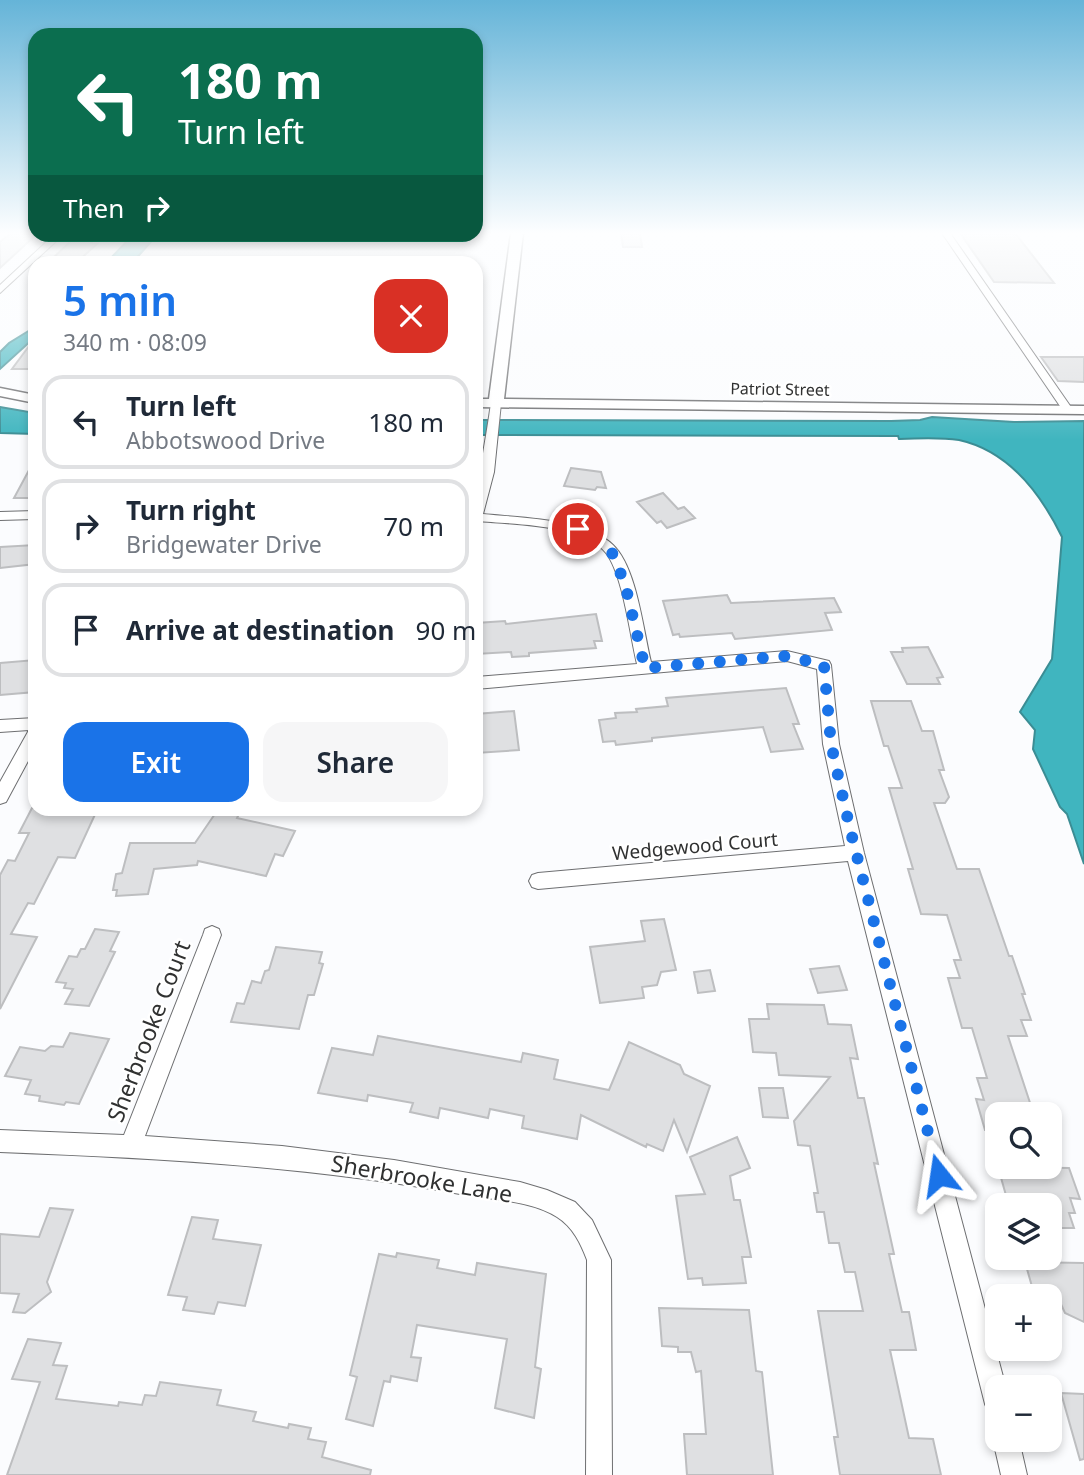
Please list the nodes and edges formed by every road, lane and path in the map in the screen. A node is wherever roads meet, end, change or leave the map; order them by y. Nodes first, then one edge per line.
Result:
1 (508, 302) edge
2 (993, 302) edge
3 (0, 392) edge
4 (28, 398) edge
5 (483, 405) edge
6 (495, 409) junction
7 (1068, 410) junction
8 (1084, 410) edge
9 (483, 490) edge
10 (28, 515) edge
11 (0, 516) edge
12 (483, 517) edge
13 (645, 668) junction
14 (483, 682) edge
15 (28, 724) edge
16 (0, 726) edge
17 (28, 747) edge
18 (0, 797) edge
19 (855, 853) junction
20 (538, 881) dead end
21 (212, 935) dead end
22 (0, 1141) edge
23 (131, 1144) junction
24 (990, 1375) edge
25 (1009, 1452) edge
26 (600, 1475) edge
27 (1014, 1475) edge

1 - 6 main road
2 - 7 street
3 - 4 main road
5 - 6 main road, Patriot Street
6 - 7 main road, Patriot Street
6 - 9 street
7 - 8 main road, Patriot Street
10 - 11 street
12 - 13 street
13 - 14 street
13 - 19 street
15 - 16 street
17 - 18 street
19 - 20 street, Wedgewood Court
19 - 24 street
21 - 23 street, Sherbrooke Court
22 - 23 street, Sherbrooke Lane
23 - 26 street, Sherbrooke Lane
25 - 27 street

